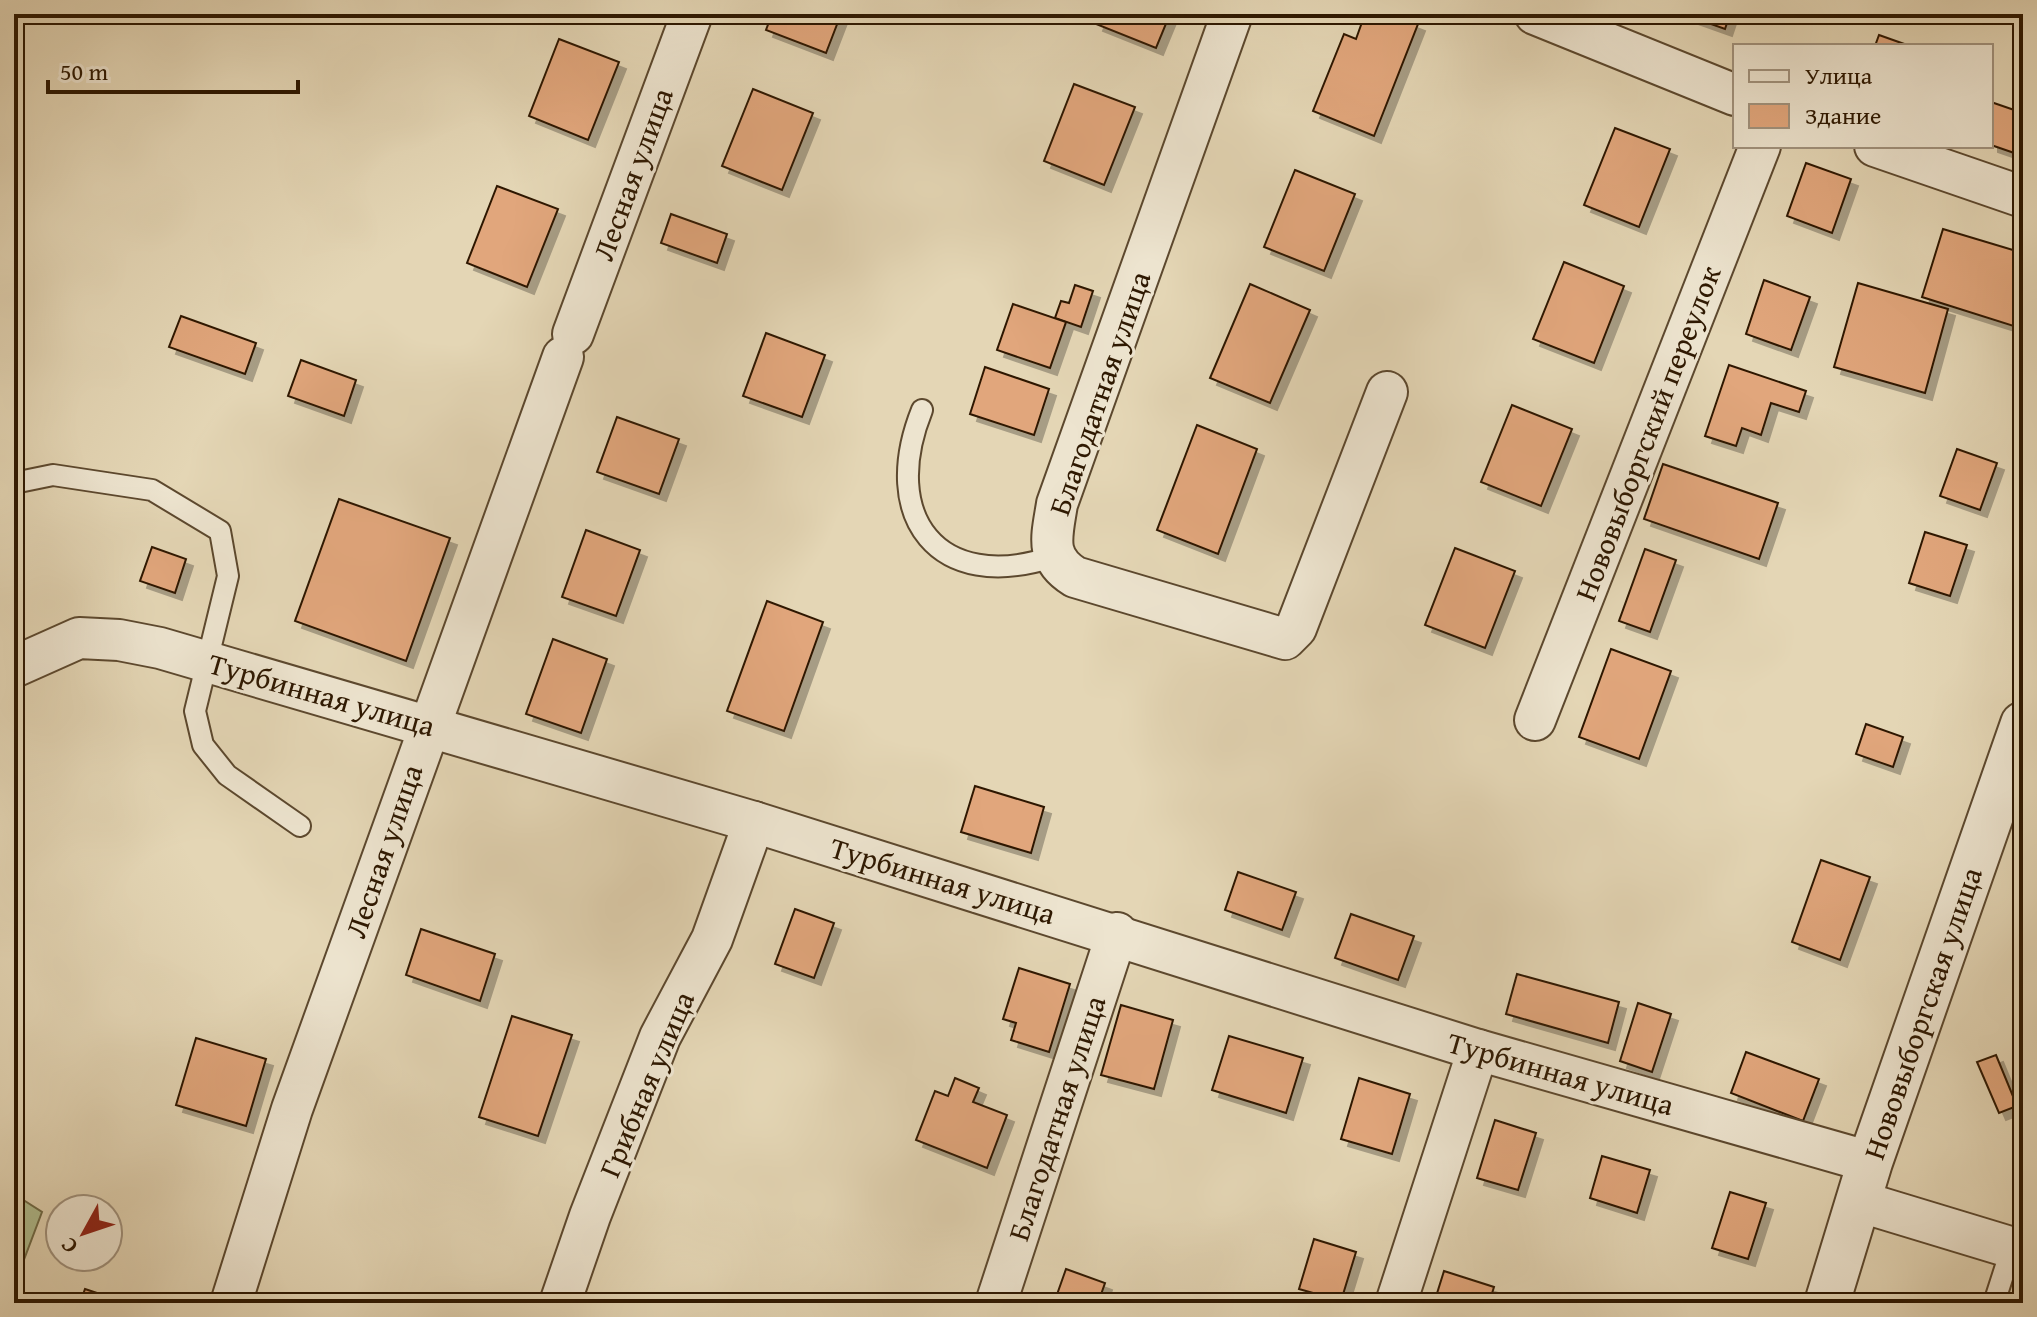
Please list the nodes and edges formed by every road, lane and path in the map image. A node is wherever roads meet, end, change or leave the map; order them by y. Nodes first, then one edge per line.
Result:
1 (692, 14) edge
2 (1232, 14) edge
3 (1535, 14) edge
4 (1733, 94) edge
5 (1759, 148) edge
6 (1881, 148) edge
7 (2023, 197) edge
8 (1387, 392) dead end
9 (922, 410) dead end
10 (14, 483) edge
11 (1052, 557) junction
12 (208, 661) junction
13 (14, 667) edge
14 (1535, 720) dead end
15 (2023, 724) edge
16 (428, 725) junction
17 (754, 822) junction
18 (300, 826) dead end
19 (1117, 933) junction
20 (1478, 1050) junction
21 (1864, 1181) junction
22 (2018, 1249) edge
23 (231, 1303) edge
24 (560, 1303) edge
25 (996, 1303) edge
26 (1396, 1303) edge
27 (1827, 1303) edge
28 (1994, 1303) edge

1 - 16 street, Лесная улица
2 - 11 street, Благодатная улица
3 - 4 street
5 - 14 street, Нововыборгский переулок
6 - 7 street
8 - 11 street, Благодатная улица
9 - 11 lane
10 - 12 lane
12 - 13 street, Турбинная улица
12 - 16 street, Турбинная улица
12 - 18 lane
15 - 21 street, Нововыборгская улица
16 - 17 street, Турбинная улица
16 - 23 street, Лесная улица
17 - 19 street, Турбинная улица
17 - 24 street, Грибная улица
19 - 20 street, Турбинная улица
19 - 25 street, Благодатная улица
20 - 21 street, Турбинная улица
20 - 26 street
21 - 22 street, Турбинная улица
21 - 27 street, Нововыборгская улица
22 - 28 lane

